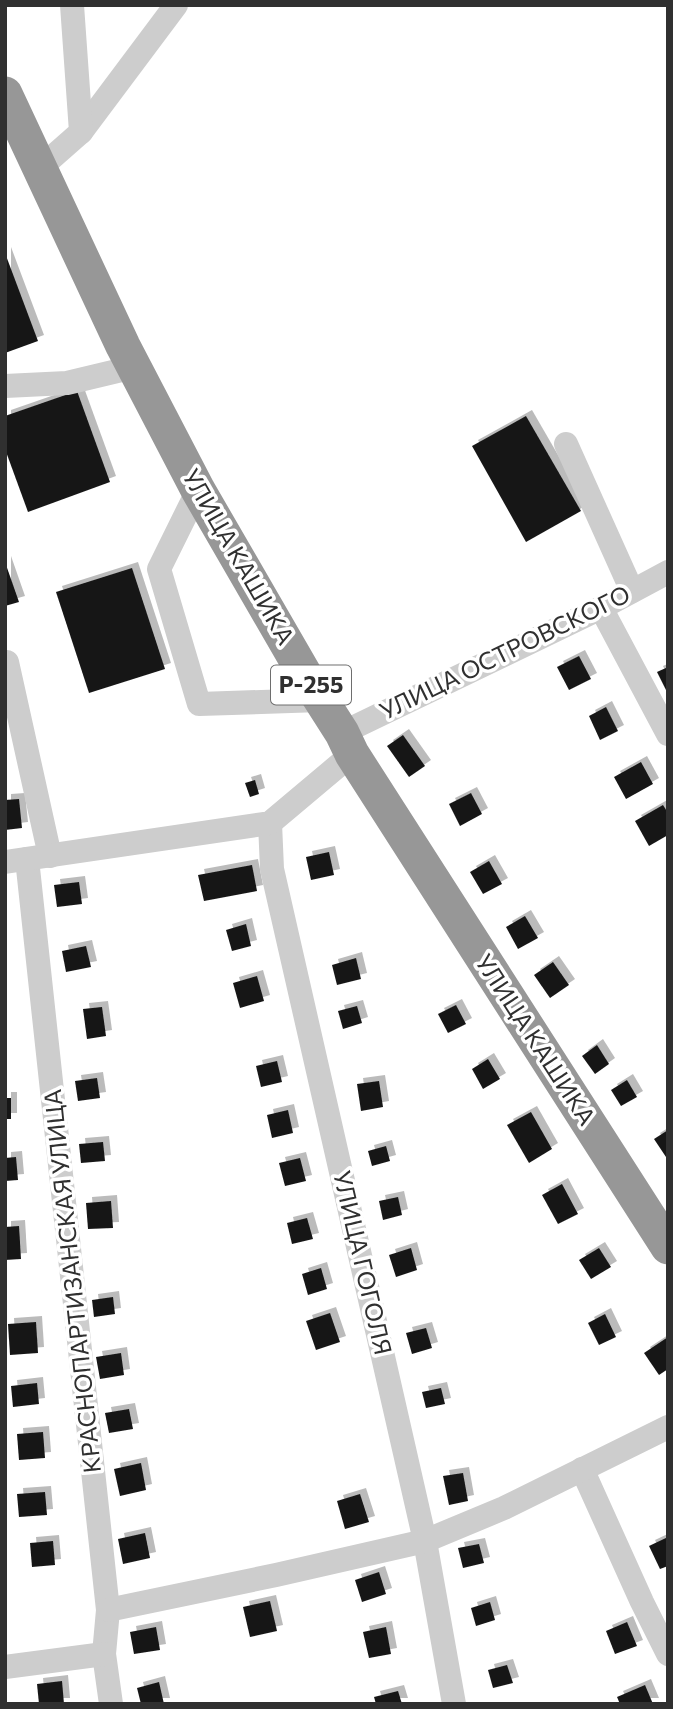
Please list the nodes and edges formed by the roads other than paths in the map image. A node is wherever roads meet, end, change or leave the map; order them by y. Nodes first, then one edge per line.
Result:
1 (72, 5) edge
2 (176, 5) edge
3 (5, 94) edge
4 (81, 131) junction
5 (39, 169) junction
6 (134, 367) junction
7 (5, 386) edge
8 (566, 444) dead end
9 (198, 490) junction
10 (668, 572) edge
11 (632, 591) junction
12 (601, 608) junction
13 (7, 662) dead end
14 (321, 700) junction
15 (668, 734) edge
16 (347, 743) junction
17 (270, 823) junction
18 (28, 859) edge
19 (668, 1247) edge
20 (668, 1427) edge
21 (582, 1469) junction
22 (425, 1541) junction
23 (108, 1611) junction
24 (104, 1654) junction
25 (668, 1654) edge
26 (5, 1667) edge
27 (111, 1704) edge
28 (453, 1704) edge

1 - 4 street
2 - 4 street
3 - 5 highway, УЛИЦА КАШИКА / Р-255
4 - 5 street
5 - 6 highway, УЛИЦА КАШИКА / Р-255
6 - 7 street
6 - 9 highway, УЛИЦА КАШИКА / Р-255
8 - 11 street
9 - 14 highway, УЛИЦА КАШИКА / Р-255
9 - 14 street
10 - 11 street, УЛИЦА ОСТРОВСКОГО
11 - 12 street, УЛИЦА ОСТРОВСКОГО
12 - 15 street
12 - 16 street, УЛИЦА ОСТРОВСКОГО
13 - 18 street, КРАСНОПАРТИЗАНСКАЯ УЛИЦА
14 - 16 highway, УЛИЦА КАШИКА / Р-255
16 - 17 street, УЛИЦА ОСТРОВСКОГО
16 - 19 highway, УЛИЦА КАШИКА / Р-255
17 - 18 street
17 - 22 street, УЛИЦА ГОГОЛЯ
18 - 23 street, КРАСНОПАРТИЗАНСКАЯ УЛИЦА
20 - 21 street
21 - 22 street
21 - 25 street
22 - 23 street
22 - 28 street, УЛИЦА ГОГОЛЯ
23 - 24 street, КРАСНОПАРТИЗАНСКАЯ УЛИЦА
24 - 26 street
24 - 27 street, КРАСНОПАРТИЗАНСКАЯ УЛИЦА

